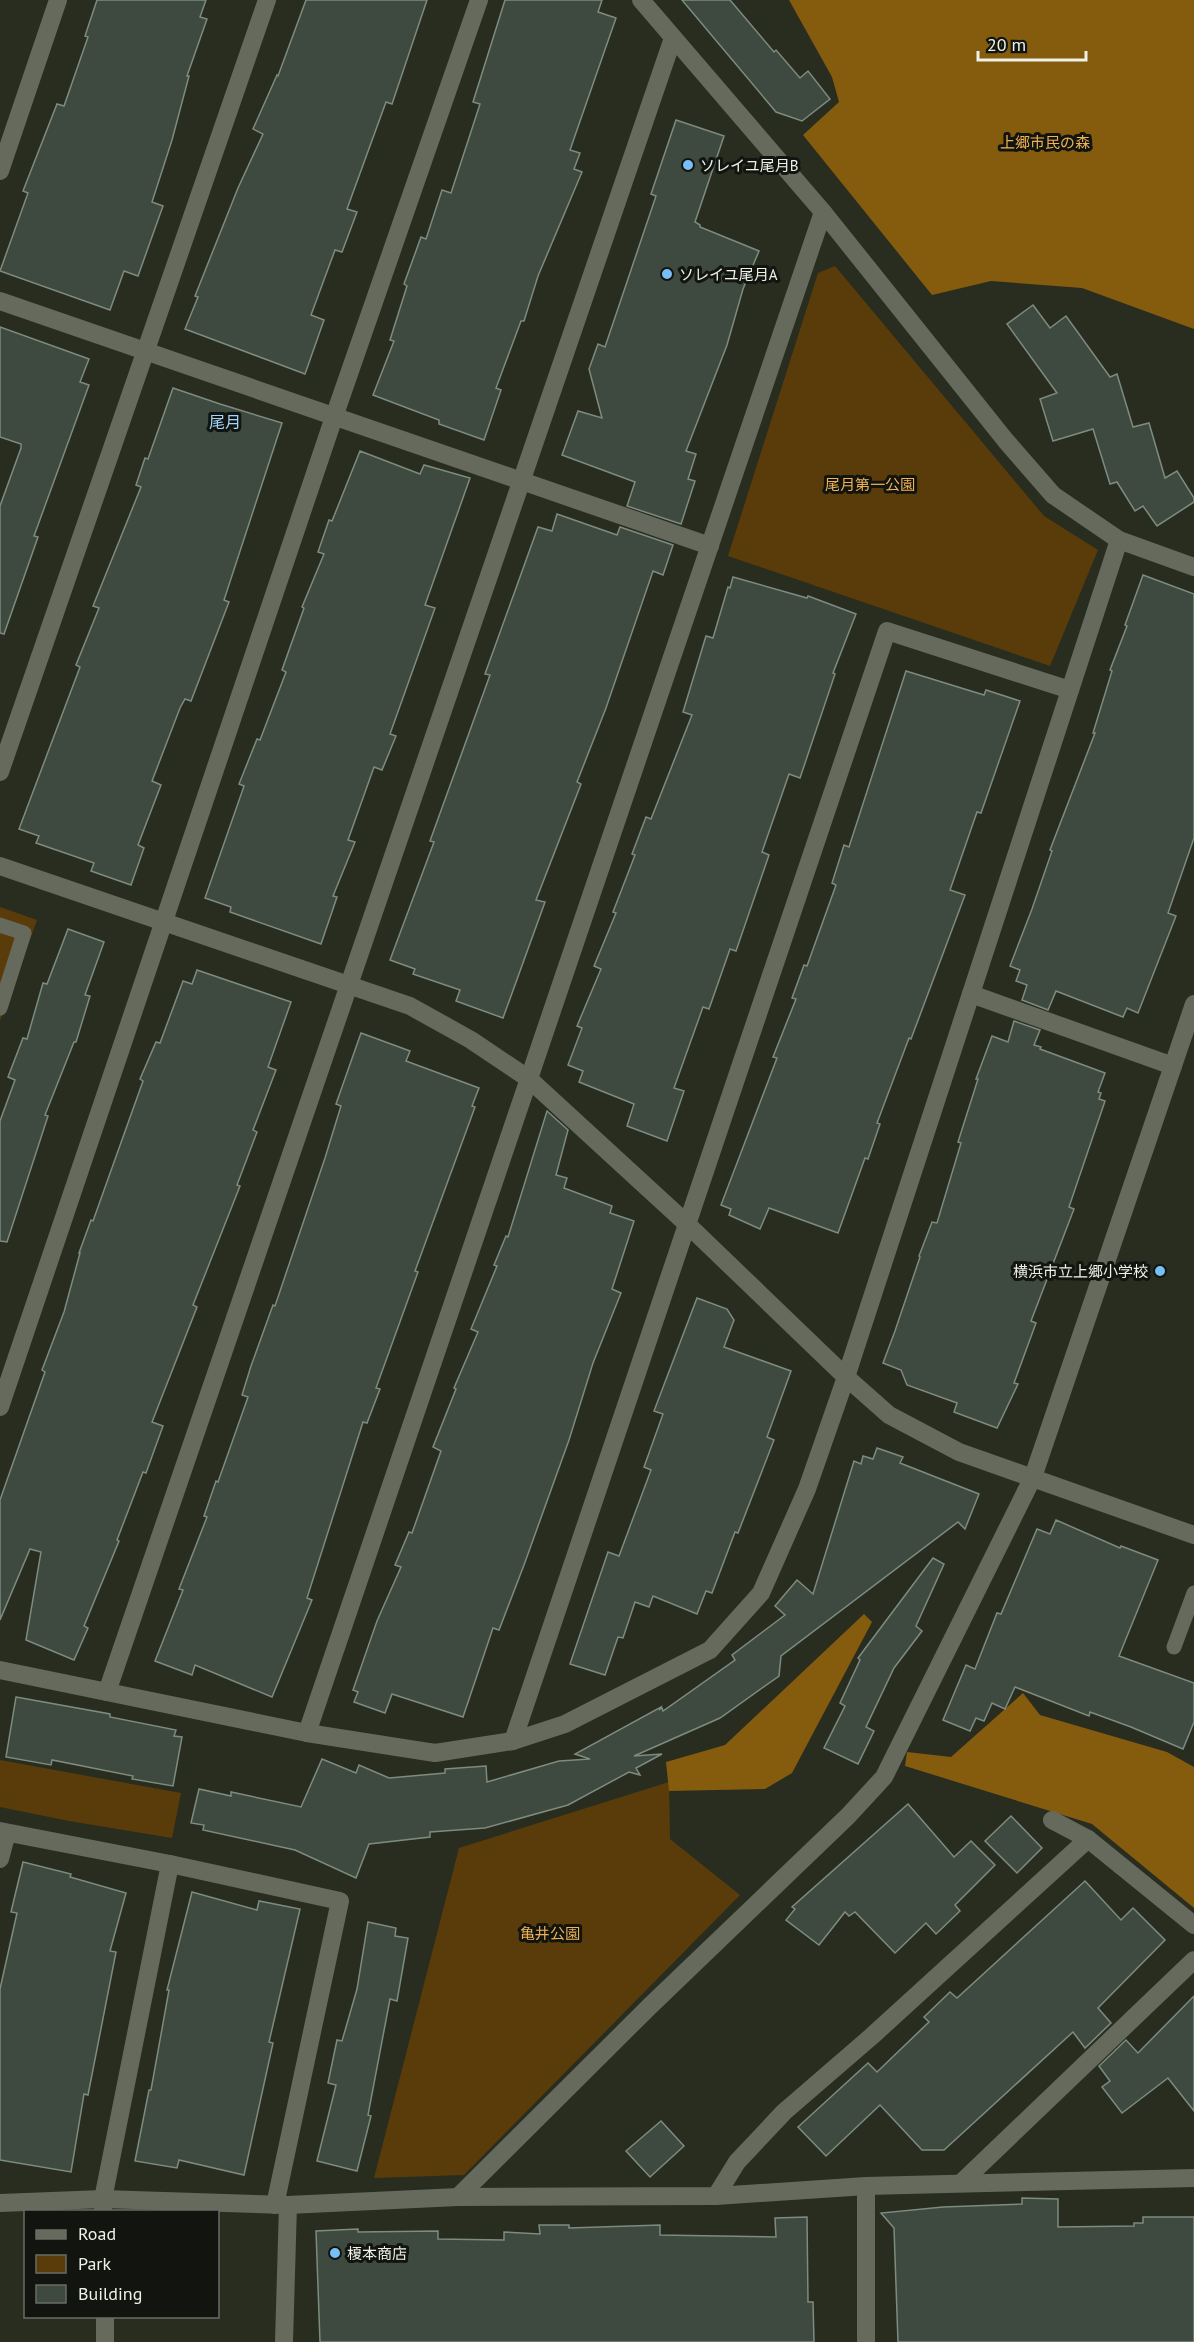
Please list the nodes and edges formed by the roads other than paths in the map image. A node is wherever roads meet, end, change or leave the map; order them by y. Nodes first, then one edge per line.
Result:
1 (58, 0) edge
2 (267, 0) edge
3 (479, 0) edge
4 (642, 0) edge
5 (673, 38) junction
6 (0, 171) edge
7 (823, 212) junction
8 (0, 301) edge
9 (146, 352) junction
10 (334, 417) junction
11 (521, 481) junction
12 (1119, 540) junction
13 (710, 546) junction
14 (1194, 567) edge
15 (1070, 690) junction
16 (0, 772) edge
17 (0, 866) edge
18 (164, 921) junction
19 (0, 925) edge
20 (349, 984) junction
21 (970, 994) junction
22 (1194, 1004) edge
23 (0, 1008) edge
24 (1173, 1066) junction
25 (529, 1079) junction
26 (687, 1224) junction
27 (846, 1377) junction
28 (0, 1407) edge
29 (1032, 1477) junction
30 (1194, 1535) edge
31 (1194, 1593) edge
32 (1174, 1647) dead end
33 (0, 1670) edge
34 (107, 1692) junction
35 (307, 1733) junction
36 (513, 1742) junction
37 (1052, 1820) dead end
38 (3, 1832) edge
39 (1088, 1839) junction
40 (0, 1859) edge
41 (170, 1864) junction
42 (1194, 1925) edge
43 (1194, 1960) edge
44 (1194, 2178) edge
45 (961, 2183) junction
46 (866, 2186) junction
47 (716, 2196) junction
48 (458, 2197) junction
49 (0, 2203) edge
50 (103, 2205) edge
51 (282, 2205) junction
52 (105, 2318) edge
53 (105, 2342) edge
54 (284, 2342) edge
55 (866, 2342) edge

1 - 6 street
2 - 9 street
3 - 10 street
4 - 5 street
5 - 7 street
5 - 11 street
7 - 12 street
7 - 13 street
8 - 9 street
9 - 10 street
9 - 16 street
10 - 11 street
10 - 18 street
11 - 13 street
11 - 20 street
12 - 14 street
12 - 15 street
13 - 25 street
15 - 21 street
15 - 26 street
17 - 18 street
18 - 20 street
18 - 28 street
19 - 23 lane
20 - 25 street
20 - 34 street
21 - 24 street
21 - 27 street
22 - 24 street
24 - 29 street
25 - 26 street
25 - 35 street
26 - 27 street
26 - 36 street
27 - 29 street
27 - 36 street
29 - 30 street
29 - 48 street
31 - 32 lane
33 - 34 street
34 - 35 street
35 - 36 street
37 - 39 street
38 - 40 street
38 - 41 street
39 - 42 street
39 - 47 street
41 - 50 street
41 - 51 street
43 - 45 street
44 - 45 street
45 - 46 street
46 - 47 street
46 - 55 street
47 - 48 street
48 - 51 street
49 - 50 street
50 - 51 street
51 - 54 street
52 - 53 street

